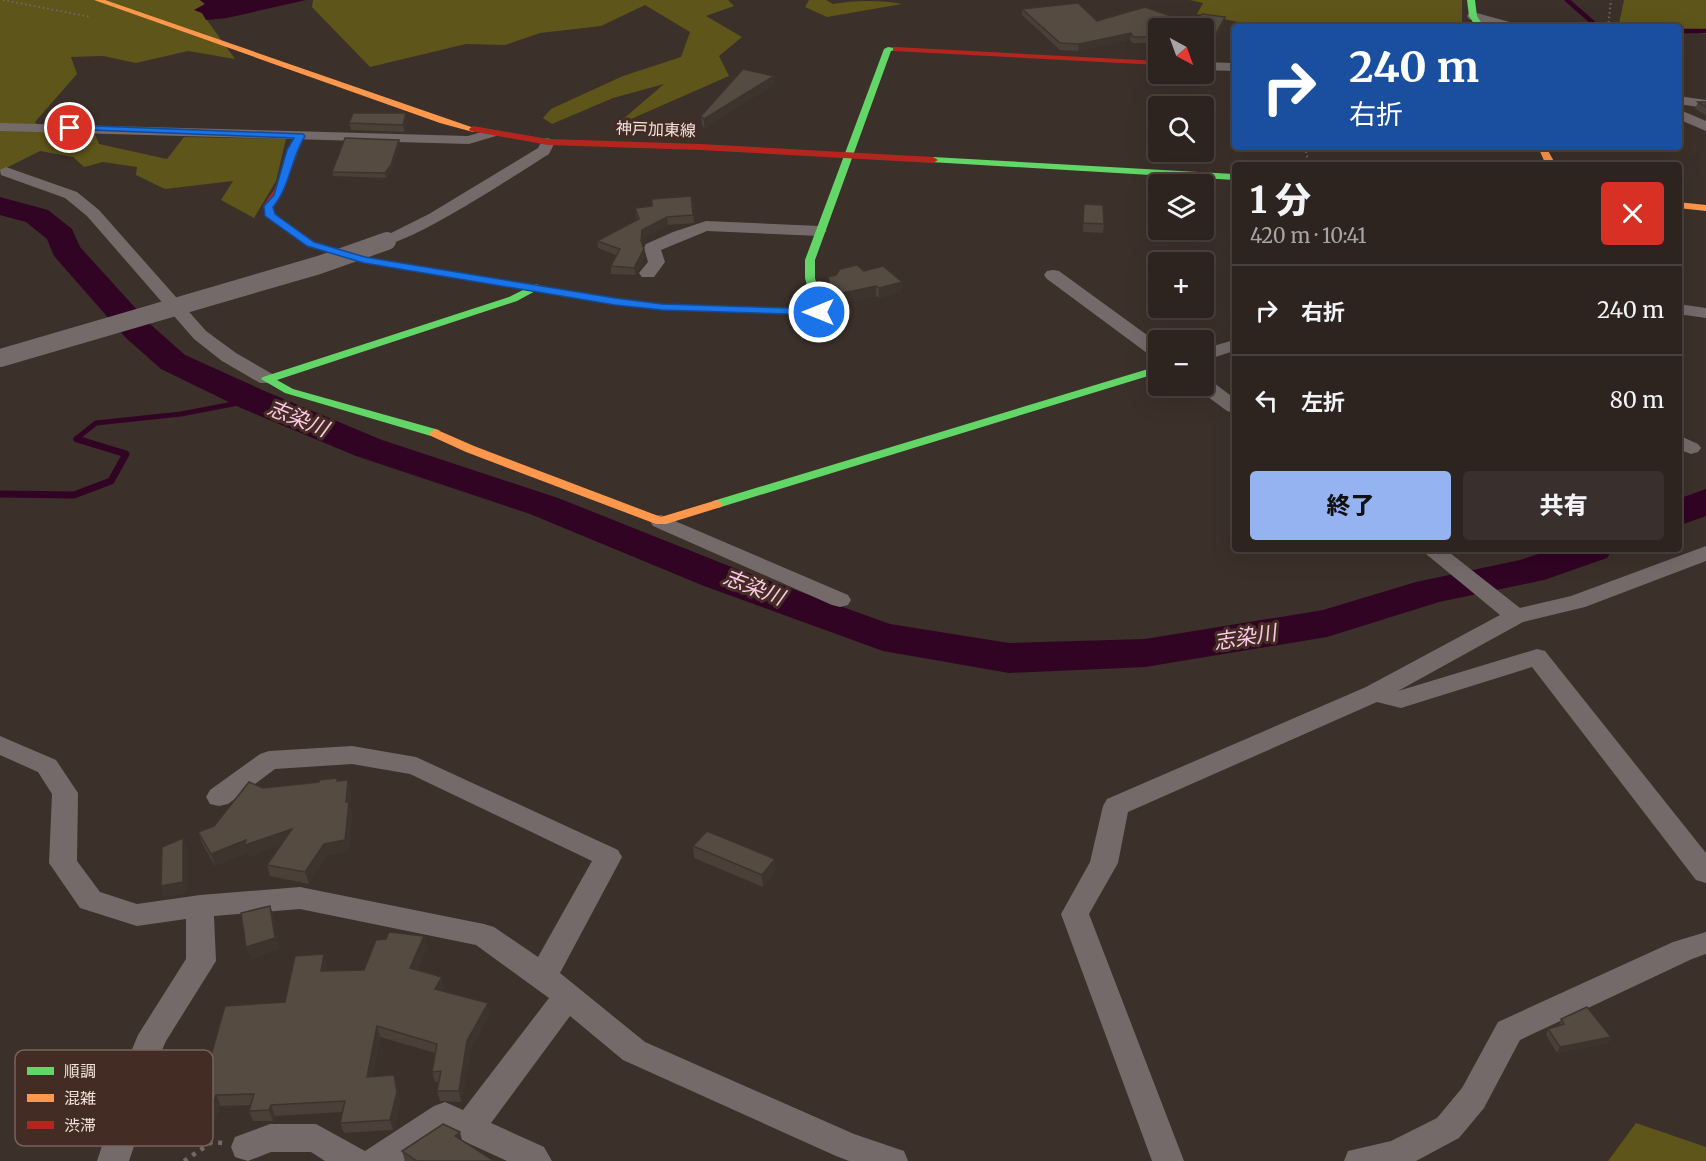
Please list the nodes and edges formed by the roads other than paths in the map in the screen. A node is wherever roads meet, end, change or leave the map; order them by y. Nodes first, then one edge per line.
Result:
1 (98, 0) edge
2 (1471, 0) edge
3 (1476, 21) edge
4 (1494, 24) edge
5 (1148, 63) edge
6 (1214, 66) edge
7 (1232, 67) edge
8 (1682, 101) edge
9 (1706, 104) edge
10 (1682, 116) edge
11 (0, 127) edge
12 (1706, 127) edge
13 (491, 133) junction
14 (300, 136) junction
15 (548, 142) junction
16 (850, 155) junction
17 (6, 172) dead end
18 (1232, 177) edge
19 (1682, 205) edge
20 (1706, 208) edge
21 (819, 231) junction
22 (648, 273) dead end
23 (1053, 275) dead end
24 (535, 287) junction
25 (1682, 310) edge
26 (1706, 313) edge
27 (1148, 345) edge
28 (1232, 346) edge
29 (1214, 351) edge
30 (0, 358) edge
31 (1148, 372) edge
32 (267, 378) junction
33 (1214, 392) edge
34 (1232, 406) edge
35 (661, 521) junction
36 (1435, 552) edge
37 (1706, 553) edge
38 (840, 600) dead end
39 (1516, 616) junction
40 (1375, 693) junction
41 (0, 745) edge
42 (219, 797) dead end
43 (1706, 873) edge
44 (200, 906) junction
45 (1706, 943) edge
46 (543, 976) junction
47 (567, 997) junction
48 (147, 1050) edge
49 (468, 1128) junction
50 (118, 1146) edge
51 (247, 1147) road end
52 (841, 1153) edge
53 (113, 1161) edge
54 (354, 1161) edge
55 (377, 1161) edge
56 (536, 1161) edge
57 (892, 1161) edge
58 (1168, 1161) edge
59 (1360, 1161) edge

1 - 13 street, 神戸加東線
2 - 3 street
3 - 4 street
5 - 16 street
6 - 7 street
8 - 9 street
10 - 12 street
11 - 14 street
13 - 14 street
13 - 15 street, 神戸加東線
14 - 24 street
15 - 16 street, 神戸加東線
15 - 30 street, bridge
16 - 18 street, 神戸加東線
16 - 21 street
17 - 32 street
19 - 20 street
21 - 22 street
21 - 24 street
23 - 27 street
24 - 32 street
25 - 26 street
28 - 29 street
31 - 35 street
32 - 35 street
33 - 34 street
35 - 38 street
36 - 39 street
37 - 39 street
39 - 40 street
40 - 43 street
40 - 58 street
41 - 44 street
42 - 46 street
44 - 46 street
44 - 48 street
45 - 59 street
46 - 47 street
47 - 49 street
47 - 52 street
49 - 55 street
49 - 56 street
50 - 53 street
51 - 54 street
52 - 57 street

